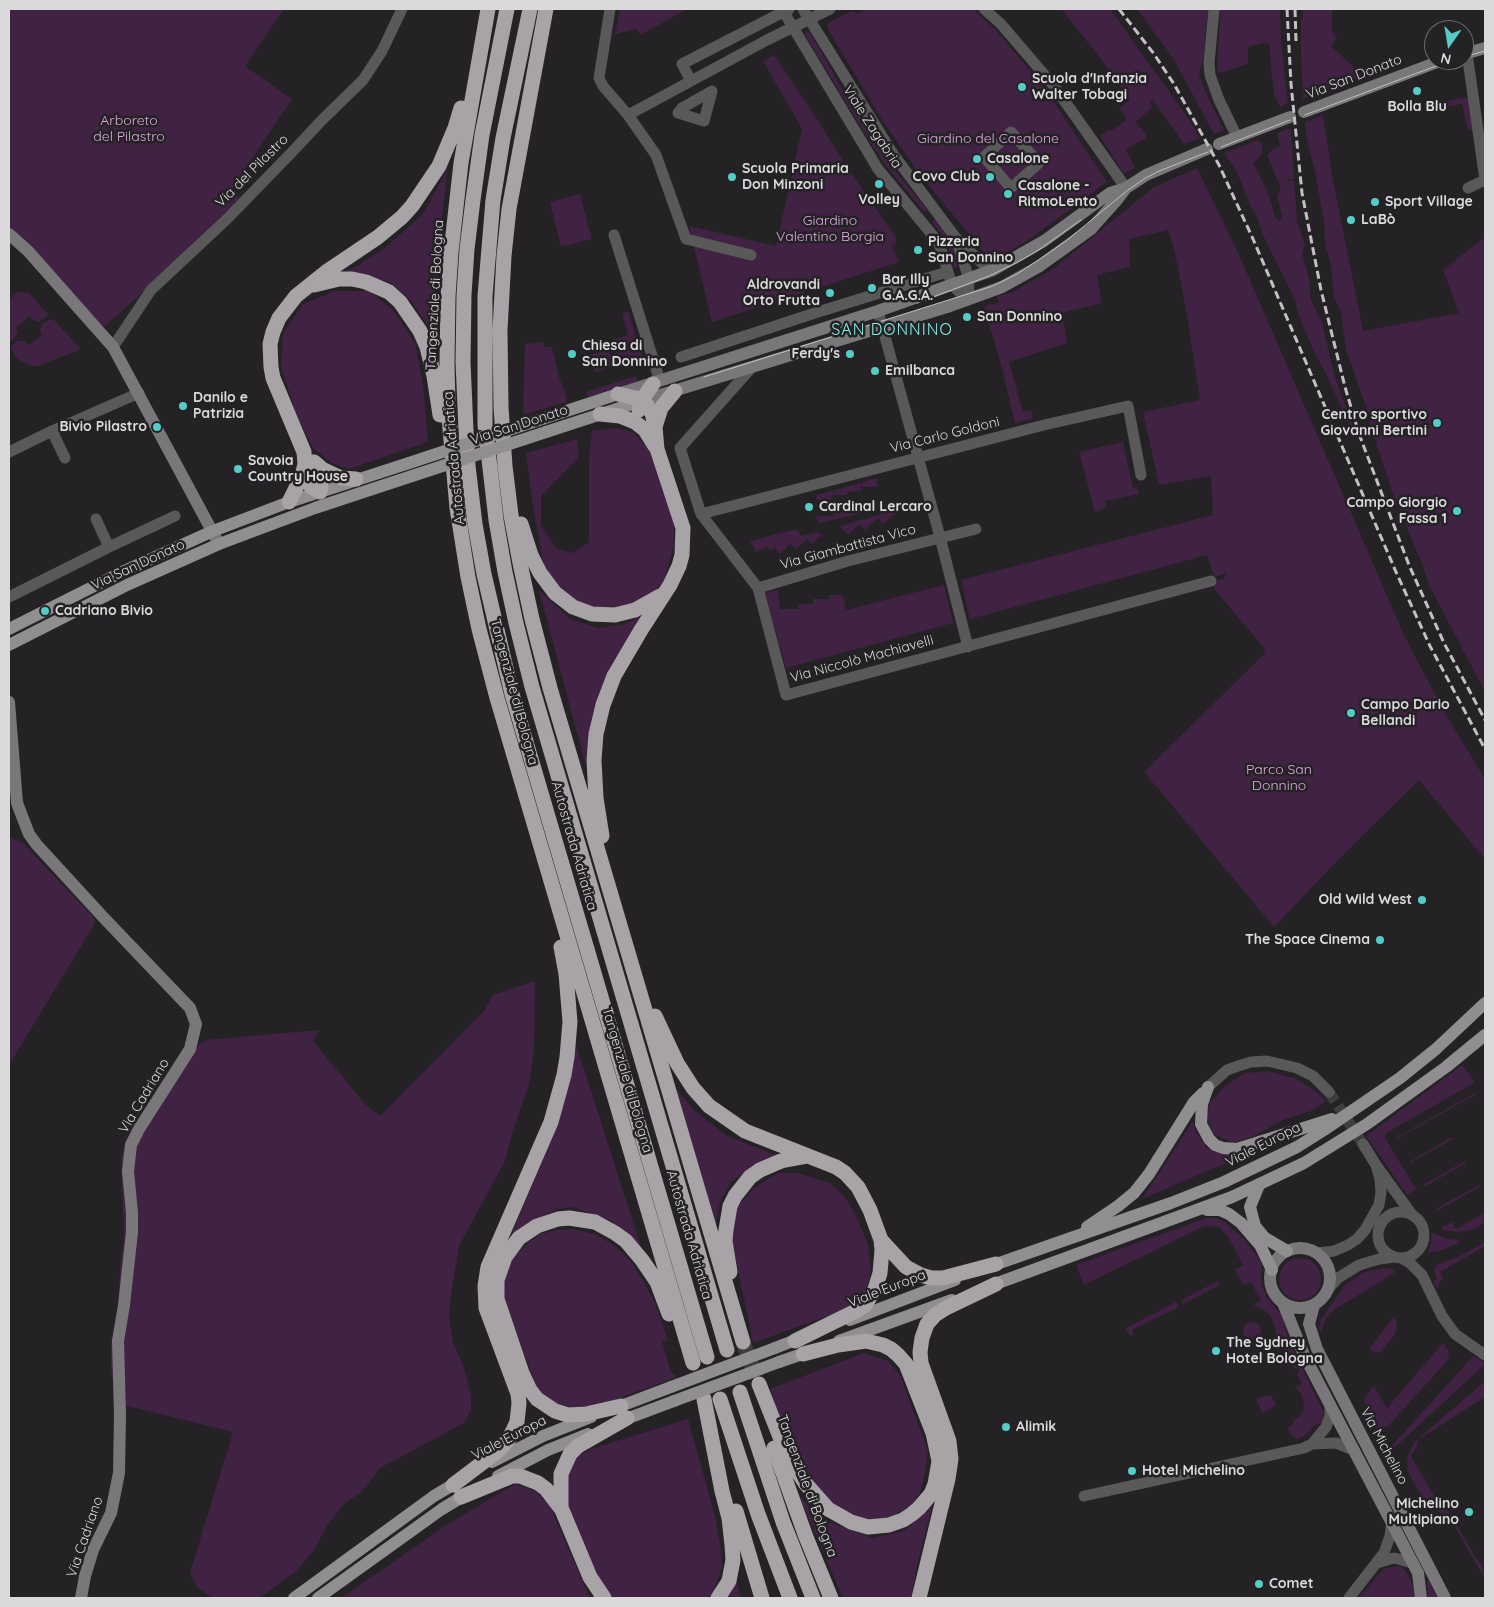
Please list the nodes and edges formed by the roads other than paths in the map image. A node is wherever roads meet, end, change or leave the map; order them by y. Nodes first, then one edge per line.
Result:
1 (402, 9) edge
2 (488, 9) edge
3 (507, 9) edge
4 (530, 9) edge
5 (546, 9) edge
6 (610, 9) edge
7 (830, 9) edge
8 (984, 9) edge
9 (1214, 9) edge
10 (785, 10) edge
11 (806, 14) edge
12 (793, 27) junction
13 (485, 28) junction
14 (1424, 67) edge
15 (1469, 70) edge
16 (691, 81) junction
17 (1304, 112) dead end
18 (628, 115) junction
19 (1290, 117) dead end
20 (1237, 137) junction
21 (1220, 144) dead end
22 (1207, 150) dead end
23 (1485, 180) edge
24 (1011, 188) joint
25 (1126, 188) junction
26 (1468, 188) dead end
27 (9, 234) edge
28 (614, 235) dead end
29 (956, 238) junction
30 (751, 255) dead end
31 (993, 270) junction
32 (947, 272) junction
33 (969, 279) junction
34 (952, 285) junction
35 (308, 287) junction
36 (968, 300) junction
37 (878, 311) junction
38 (883, 327) junction
39 (113, 347) junction
40 (682, 357) dead end
41 (752, 367) junction
42 (656, 382) junction
43 (675, 391) junction
44 (139, 394) junction
45 (618, 394) junction
46 (641, 401) junction
47 (501, 407) junction
48 (600, 414) junction
49 (650, 429) junction
50 (52, 431) junction
51 (9, 452) edge
52 (65, 458) dead end
53 (918, 458) junction
54 (307, 460) junction
55 (1140, 475) dead end
56 (356, 479) junction
57 (322, 498) junction
58 (288, 502) junction
59 (457, 508) junction
60 (701, 514) junction
61 (175, 516) dead end
62 (96, 520) dead end
63 (976, 529) dead end
64 (213, 531) junction
65 (940, 537) junction
66 (219, 544) junction
67 (109, 547) junction
68 (1211, 581) dead end
69 (758, 588) junction
70 (666, 592) junction
71 (9, 597) edge
72 (9, 629) edge
73 (9, 645) edge
74 (968, 647) junction
75 (9, 702) edge
76 (542, 850) junction
77 (619, 921) junction
78 (1485, 1004) edge
79 (1485, 1035) edge
80 (1208, 1087) junction
81 (1329, 1092) tunnel mouth
82 (1362, 1105) junction
83 (1362, 1144) tunnel mouth
84 (808, 1156) junction
85 (1376, 1166) junction
86 (1259, 1185) junction
87 (1413, 1216) junction
88 (1381, 1224) junction
89 (1068, 1238) junction
90 (1358, 1239) junction
91 (881, 1240) junction
92 (1420, 1248) junction
93 (1288, 1251) junction
94 (1079, 1254) junction
95 (1317, 1254) junction
96 (1398, 1257) junction
97 (996, 1264) junction
98 (1272, 1270) junction
99 (1419, 1271) junction
100 (996, 1284) junction
101 (1329, 1288) junction
102 (1283, 1303) junction
103 (1314, 1305) junction
104 (795, 1341) junction
105 (726, 1350) dead end
106 (803, 1354) junction
107 (1485, 1355) edge
108 (697, 1361) junction
109 (740, 1392) dead end
110 (710, 1401) junction
111 (1330, 1404) junction
112 (624, 1412) junction
113 (1312, 1444) junction
114 (1354, 1450) junction
115 (457, 1491) junction
116 (1084, 1496) dead end
117 (562, 1510) junction
118 (1392, 1521) junction
119 (1377, 1563) junction
120 (1413, 1563) junction
121 (81, 1598) edge
122 (294, 1598) edge
123 (318, 1598) edge
124 (604, 1598) edge
125 (718, 1598) edge
126 (762, 1598) edge
127 (790, 1598) edge
128 (812, 1598) edge
129 (831, 1598) edge
130 (919, 1598) edge
131 (1350, 1598) edge
132 (1421, 1598) edge
133 (1446, 1598) edge

1 - 39 street, Via del Pilastro
2 - 13 highway, Tangenziale di Bologna
3 - 108 highway, Autostrada Adriatica
4 - 105 highway, Autostrada Adriatica
5 - 47 highway
6 - 18 street
7 - 11 street
8 - 25 street
9 - 20 street
10 - 12 street, Viale Zagabria
10 - 16 street
11 - 12 street
11 - 29 street, Viale Zagabria
12 - 16 street
12 - 32 street, Viale Zagabria
13 - 35 highway
13 - 59 highway, Tangenziale di Bologna
14 - 17 street, Via San Donato
15 - 23 street
16 - 18 street
18 - 30 street
19 - 20 street
20 - 21 street
22 - 25 street, Via San Donato
23 - 26 street
24 - 24 street
25 - 31 street, Via San Donato
25 - 36 street, Via San Donato
27 - 39 street
28 - 42 street
29 - 31 street, Viale Zagabria
29 - 33 street, Viale Zagabria
31 - 33 street, Via San Donato
32 - 34 street, Viale Zagabria
32 - 40 street
33 - 34 street, Via San Donato
33 - 36 street
34 - 36 street
34 - 37 street, Via San Donato
35 - 54 highway
35 - 59 highway
36 - 38 street, Via San Donato
37 - 38 street
37 - 42 street, Via San Donato
38 - 41 street, Via San Donato
38 - 53 street
39 - 44 street
41 - 43 street, Via San Donato
41 - 60 street, Via Niccolò Machiavelli
42 - 45 street, Via San Donato
42 - 46 highway
43 - 46 street, Via San Donato
43 - 49 highway
44 - 50 street
44 - 64 street
45 - 46 highway
45 - 56 main road, Via San Donato, bridge
46 - 48 main road, Via San Donato
46 - 49 highway
47 - 70 highway
47 - 77 highway
48 - 49 highway
48 - 57 main road, Via San Donato, bridge
49 - 70 highway
50 - 51 street
50 - 52 street
53 - 55 street, Via Carlo Goldoni
53 - 60 street, Via Carlo Goldoni
53 - 65 street
54 - 56 highway
54 - 57 highway
54 - 58 highway
56 - 57 main road, Via San Donato
57 - 58 main road, Via San Donato
57 - 66 main road, Via San Donato
58 - 64 main road, Via San Donato
59 - 76 highway, Tangenziale di Bologna
60 - 69 street, Via Niccolò Machiavelli
61 - 67 street, Via San Donato
62 - 67 street, Via San Donato
63 - 65 street, Via Giambattista Vico
64 - 66 street
64 - 72 main road, Via San Donato
65 - 69 street, Via Giambattista Vico
65 - 74 street
66 - 73 main road, Via San Donato
67 - 71 street, Via San Donato
68 - 74 street, Via Niccolò Machiavelli
69 - 74 street, Via Niccolò Machiavelli
70 - 77 highway
75 - 121 street, Via Cadriano
76 - 108 highway, Tangenziale di Bologna
76 - 115 highway
77 - 84 highway
77 - 84 highway
78 - 82 main road, Viale Europa
79 - 86 main road, Viale Europa
80 - 81 street
80 - 82 main road
80 - 89 main road
82 - 89 main road, Viale Europa
83 - 85 street
84 - 91 highway
85 - 87 street
85 - 90 street
86 - 93 main road
86 - 94 main road, Viale Europa
87 - 88 street
87 - 92 street
88 - 90 street
88 - 96 street
89 - 97 main road, Viale Europa
90 - 95 street
91 - 97 highway
91 - 104 highway
92 - 96 street
92 - 99 street
93 - 95 street
93 - 98 street
94 - 98 main road
94 - 100 main road, Viale Europa
95 - 101 street
96 - 99 street
96 - 101 street
97 - 104 main road, Viale Europa
98 - 102 street
99 - 107 street
100 - 106 main road, Viale Europa
100 - 130 highway
101 - 103 street
102 - 103 street
102 - 111 street, Via Michelino
103 - 133 street, Via Michelino
104 - 112 main road, Viale Europa, bridge
106 - 112 main road, Viale Europa, bridge
106 - 129 highway, Tangenziale di Bologna
108 - 112 highway
109 - 128 highway
110 - 125 highway
110 - 126 highway
110 - 127 highway
111 - 113 street
111 - 114 street, Via Michelino
112 - 115 main road, Viale Europa
112 - 117 highway
113 - 114 street, Via Michelino
113 - 116 street, Via Michelino
114 - 118 street, Via Michelino
115 - 117 highway
115 - 122 main road, Viale Europa
115 - 123 main road, Viale Europa
117 - 124 highway
118 - 119 street
118 - 120 street, Via Michelino
119 - 120 street
119 - 131 street
120 - 132 street, Via Michelino

